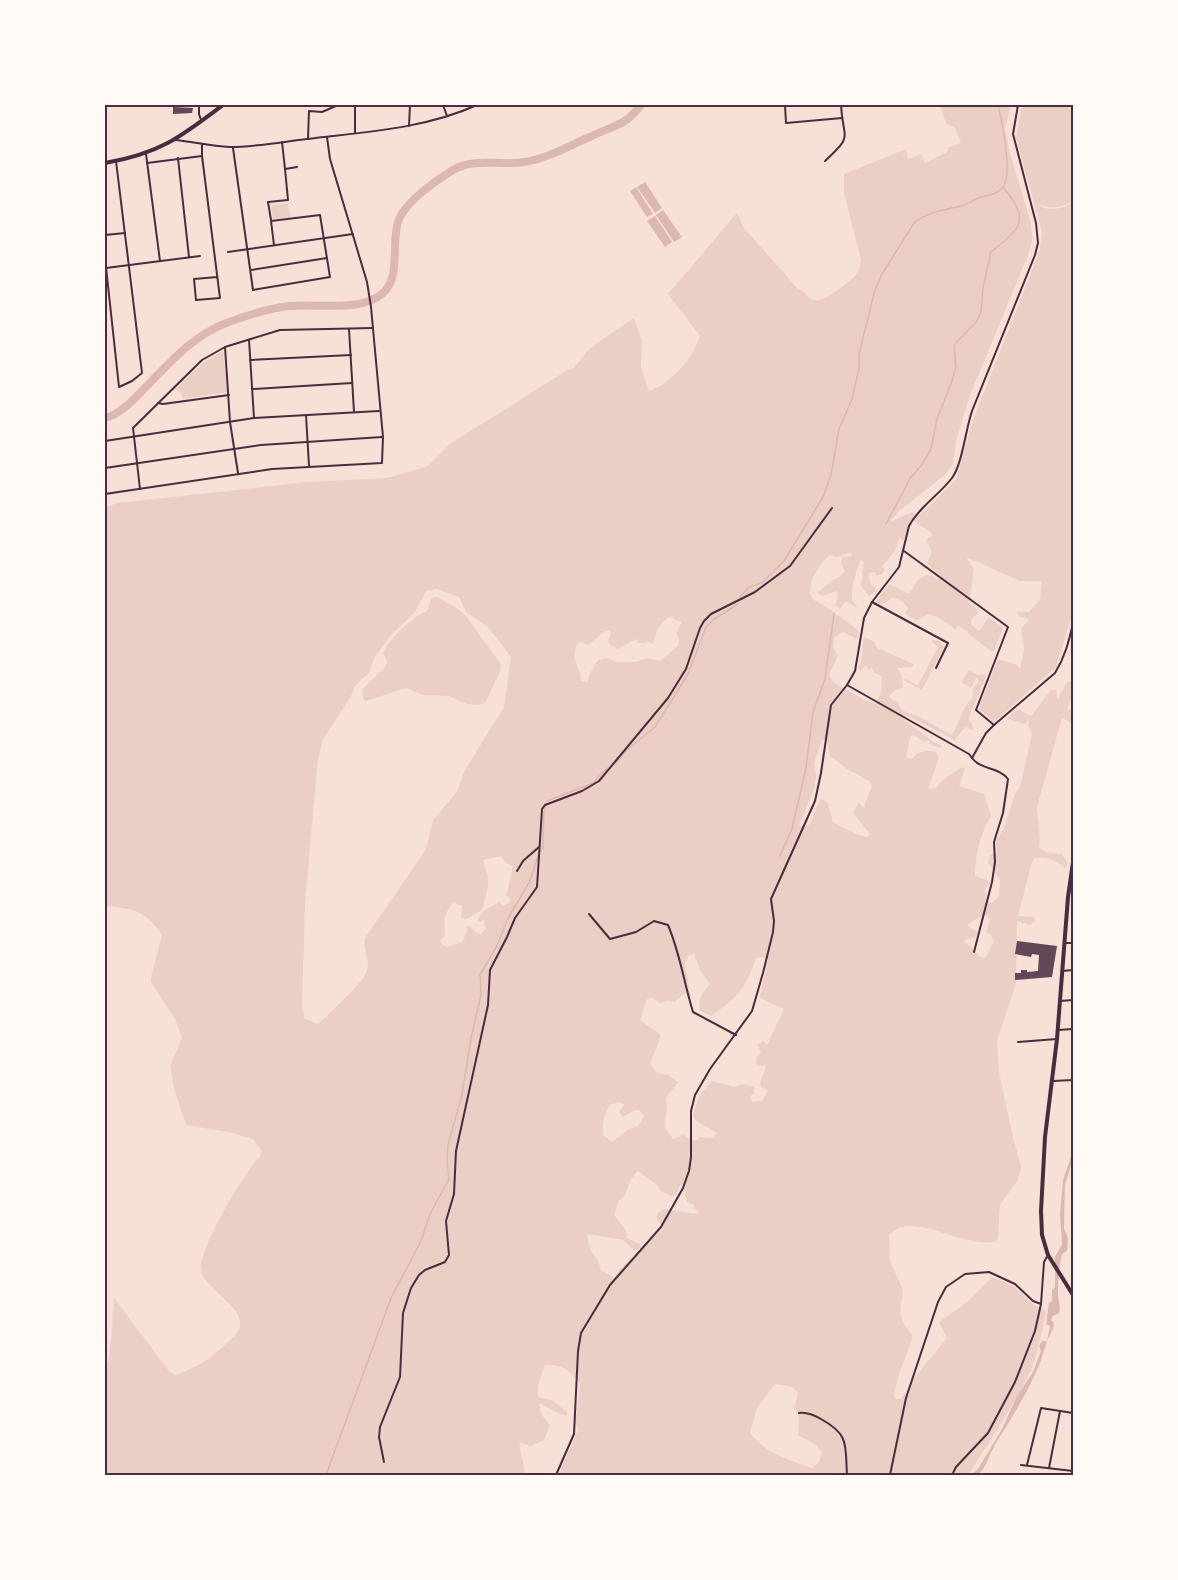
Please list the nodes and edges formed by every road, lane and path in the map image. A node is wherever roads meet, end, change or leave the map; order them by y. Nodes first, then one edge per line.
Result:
1 (199, 105) edge
2 (223, 105) edge
3 (355, 105) edge
4 (410, 105) edge
5 (443, 105) edge
6 (785, 105) edge
7 (841, 105) edge
8 (1018, 105) edge
9 (336, 106) edge
10 (474, 106) edge
11 (447, 116) junction
12 (842, 118) junction
13 (202, 121) junction
14 (409, 126) junction
15 (355, 133) junction
16 (327, 136) junction
17 (308, 139) junction
18 (175, 140) junction
19 (282, 142) junction
20 (202, 145) junction
21 (233, 147) junction
22 (146, 154) junction
23 (202, 156) junction
24 (178, 158) junction
25 (116, 161) junction
26 (825, 161) dead end
27 (105, 163) edge
28 (147, 163) junction
29 (297, 167) dead end
30 (285, 169) junction
31 (271, 221) junction
32 (125, 233) junction
33 (353, 234) junction
34 (105, 235) edge
35 (324, 238) junction
36 (274, 246) junction
37 (248, 249) junction
38 (228, 252) dead end
39 (200, 256) dead end
40 (189, 257) junction
41 (105, 258) edge
42 (327, 258) junction
43 (160, 261) junction
44 (129, 265) junction
45 (106, 268) edge
46 (251, 270) junction
47 (217, 277) junction
48 (373, 328) junction
49 (349, 329) junction
50 (249, 340) junction
51 (225, 347) junction
52 (351, 355) junction
53 (250, 360) junction
54 (352, 383) junction
55 (252, 389) junction
56 (229, 394) junction
57 (158, 403) junction
58 (379, 411) junction
59 (354, 412) junction
60 (306, 415) junction
61 (254, 418) junction
62 (230, 422) junction
63 (133, 437) junction
64 (382, 437) junction
65 (105, 441) edge
66 (308, 442) junction
67 (234, 449) junction
68 (137, 463) junction
69 (309, 467) junction
70 (105, 468) edge
71 (238, 473) junction
72 (140, 489) junction
73 (105, 494) edge
74 (832, 508) dead end
75 (904, 551) junction
76 (872, 602) junction
77 (1073, 623) edge
78 (936, 668) dead end
79 (848, 685) junction
80 (994, 725) junction
81 (972, 758) junction
82 (539, 847) junction
83 (1073, 864) edge
84 (517, 871) dead end
85 (1070, 897) edge
86 (589, 914) dead end
87 (1073, 943) edge
88 (1064, 944) junction
89 (974, 952) dead end
90 (1073, 970) edge
91 (1062, 971) junction
92 (1073, 1000) edge
93 (1060, 1001) junction
94 (1073, 1029) edge
95 (1058, 1030) junction
96 (736, 1035) junction
97 (1057, 1039) junction
98 (1018, 1042) dead end
99 (1073, 1080) edge
100 (1053, 1081) junction
101 (105, 1246) edge
102 (105, 1251) edge
103 (1049, 1257) junction
104 (1073, 1295) edge
105 (1041, 1304) junction
106 (1060, 1411) junction
107 (799, 1413) dead end
108 (1073, 1413) edge
109 (384, 1462) dead end
110 (1021, 1465) dead end
111 (1026, 1466) junction
112 (1049, 1468) junction
113 (1073, 1471) edge
114 (556, 1475) edge
115 (847, 1475) edge
116 (890, 1475) edge
117 (952, 1475) edge

1 - 13 street
2 - 13 highway
3 - 15 street
4 - 14 street
5 - 11 street
6 - 12 street
7 - 12 street
8 - 75 street
9 - 17 street
10 - 11 street
11 - 14 street
12 - 26 street
13 - 18 highway
14 - 15 street
15 - 16 street
16 - 17 street
16 - 33 street
17 - 19 street
18 - 20 street
18 - 22 highway
19 - 21 street
19 - 30 street
20 - 21 street
20 - 23 street
21 - 37 street
22 - 25 highway
22 - 28 street
23 - 24 street
23 - 47 street
24 - 28 street
24 - 40 street
25 - 27 highway
25 - 32 street
28 - 43 street
29 - 30 street
30 - 31 street
31 - 35 street
31 - 36 street
32 - 34 street
32 - 44 street
33 - 35 street
33 - 48 street
35 - 36 street
35 - 42 street
36 - 37 street
37 - 38 street
37 - 46 street
39 - 40 street
40 - 43 street
41 - 45 street
42 - 46 street
42 - 46 street
43 - 44 street
44 - 45 street
44 - 45 street
47 - 47 street
48 - 49 street
48 - 58 street
49 - 50 street
49 - 52 street
50 - 51 street
50 - 53 street
51 - 56 street
51 - 57 street
52 - 53 street
52 - 54 street
53 - 55 street
54 - 55 street
54 - 59 street
55 - 61 street
56 - 57 street
56 - 62 street
57 - 63 street
58 - 59 street
58 - 64 street
59 - 60 street
60 - 61 street
60 - 66 street
61 - 62 street
62 - 63 street
62 - 67 street
63 - 65 street
63 - 68 street
64 - 66 street
64 - 69 street
66 - 67 street
66 - 69 street
67 - 68 street
67 - 71 street
68 - 70 street
68 - 72 street
69 - 71 street
71 - 72 street
72 - 73 street
74 - 82 street
75 - 76 street
75 - 80 street
76 - 78 street
76 - 79 street
77 - 80 street
79 - 81 street
79 - 96 street
80 - 81 street
81 - 89 street
82 - 84 street
82 - 109 street
83 - 85 highway
85 - 88 highway
86 - 96 street
87 - 88 street
88 - 91 highway
90 - 91 street
91 - 93 highway
92 - 93 street
93 - 95 highway
94 - 95 street
95 - 97 highway
96 - 114 street
97 - 98 street
97 - 100 highway
99 - 100 street
100 - 103 highway
101 - 102 street
103 - 104 highway
103 - 105 street
105 - 116 street
105 - 117 street
106 - 108 street
106 - 111 street
106 - 112 street
107 - 115 street
110 - 111 street
111 - 112 street
112 - 113 street

